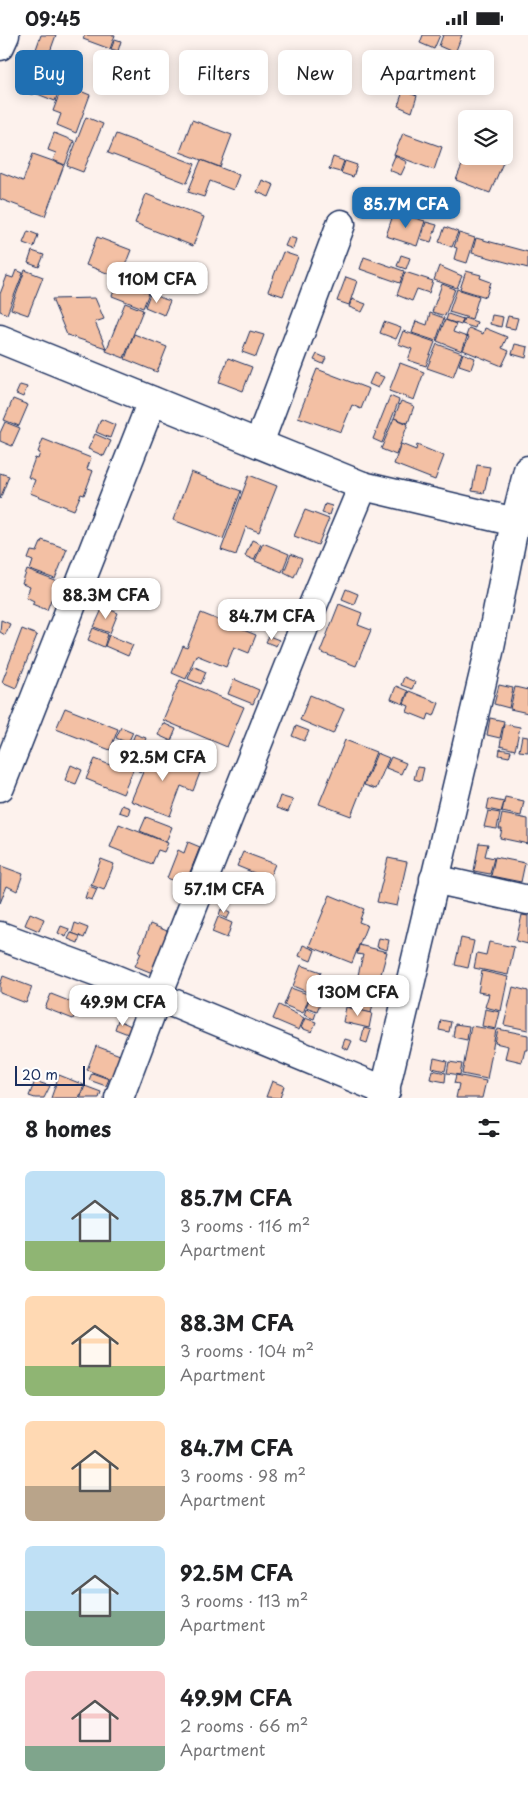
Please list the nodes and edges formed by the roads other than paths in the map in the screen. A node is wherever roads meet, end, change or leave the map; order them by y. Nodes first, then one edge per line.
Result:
1 (5, 35) edge
2 (0, 47) edge
3 (341, 224) dead end
4 (0, 339) edge
5 (152, 401) junction
6 (259, 443) junction
7 (528, 470) edge
8 (363, 486) junction
9 (516, 522) junction
10 (0, 787) edge
11 (434, 879) junction
12 (528, 900) edge
13 (0, 936) edge
14 (157, 997) junction
15 (384, 1095) edge
16 (119, 1098) edge

1 - 2 street
3 - 6 street
4 - 5 street
5 - 6 street
5 - 10 street
6 - 8 street
7 - 9 street
8 - 9 street
8 - 14 street
9 - 11 street
11 - 12 street
11 - 15 street
13 - 14 street
14 - 15 street
14 - 16 street

